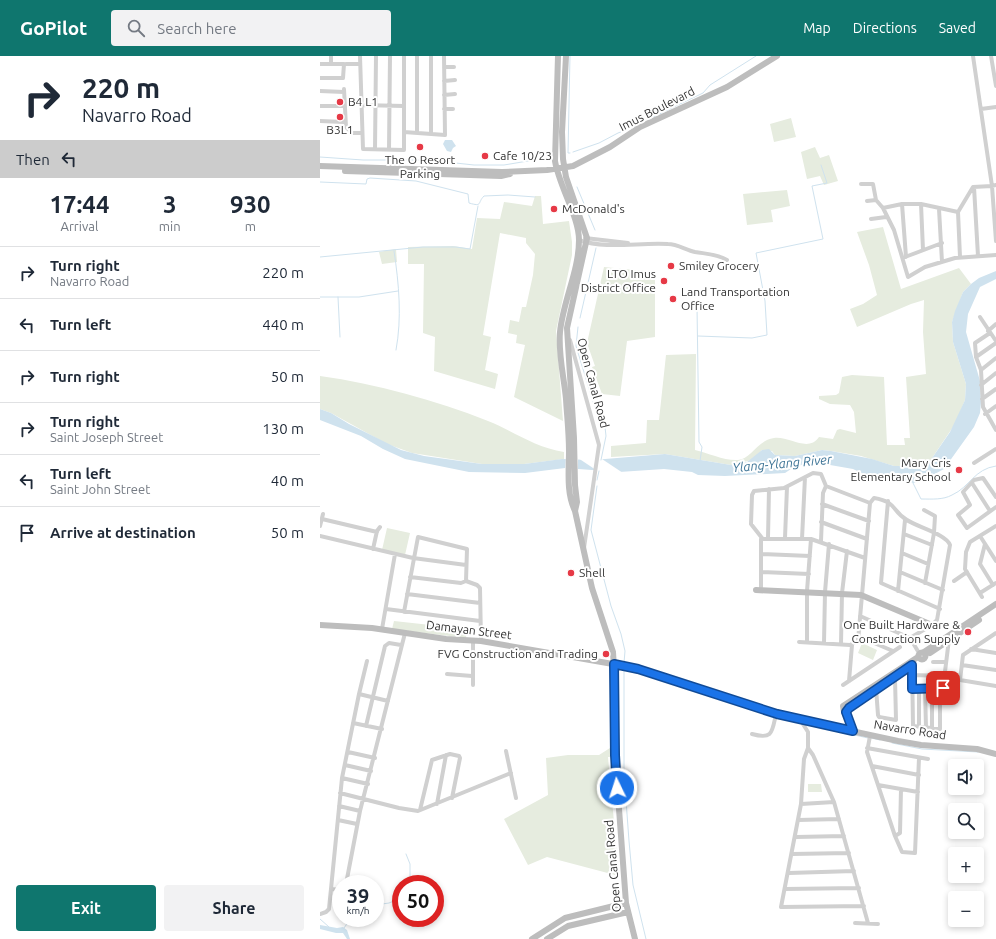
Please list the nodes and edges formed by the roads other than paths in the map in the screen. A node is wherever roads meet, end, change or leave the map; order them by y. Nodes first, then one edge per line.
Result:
1 (331, 56) edge
2 (360, 56) edge
3 (376, 56) edge
4 (390, 56) edge
5 (404, 56) edge
6 (417, 56) edge
7 (431, 56) edge
8 (444, 56) edge
9 (558, 56) edge
10 (566, 56) edge
11 (777, 56) edge
12 (973, 56) edge
13 (991, 56) edge
14 (320, 64) edge
15 (331, 64) junction
16 (346, 64) dead end
17 (360, 64) junction
18 (444, 67) junction
19 (454, 67) dead end
20 (995, 67) edge
21 (320, 78) edge
22 (455, 80) dead end
23 (444, 81) junction
24 (996, 86) edge
25 (320, 91) edge
26 (455, 94) dead end
27 (444, 95) junction
28 (360, 105) junction
29 (375, 105) junction
30 (389, 105) junction
31 (320, 106) edge
32 (344, 106) junction
33 (404, 106) junction
34 (996, 107) edge
35 (444, 109) junction
36 (453, 109) dead end
37 (981, 109) junction
38 (320, 120) edge
39 (344, 122) junction
40 (404, 132) junction
41 (362, 133) junction
42 (417, 133) junction
43 (431, 134) junction
44 (375, 149) junction
45 (389, 150) junction
46 (320, 166) edge
47 (564, 167) junction
48 (556, 168) junction
49 (320, 170) edge
50 (519, 172) junction
51 (861, 184) dead end
52 (994, 185) edge
53 (974, 187) junction
54 (876, 200) junction
55 (868, 201) dead end
56 (902, 204) junction
57 (921, 204) junction
58 (883, 208) junction
59 (939, 209) junction
60 (958, 212) junction
61 (886, 217) junction
62 (871, 219) dead end
63 (579, 240) junction
64 (586, 240) junction
65 (996, 241) edge
66 (942, 243) junction
67 (923, 250) junction
68 (996, 255) edge
69 (978, 256) junction
70 (904, 257) junction
71 (960, 257) junction
72 (727, 260) dead end
73 (942, 262) junction
74 (980, 317) dead end
75 (996, 324) edge
76 (567, 328) junction
77 (989, 332) junction
78 (996, 342) edge
79 (976, 357) junction
80 (996, 358) edge
81 (981, 370) junction
82 (996, 373) edge
83 (981, 385) junction
84 (996, 389) edge
85 (982, 398) junction
86 (996, 406) edge
87 (985, 414) junction
88 (996, 420) edge
89 (992, 423) junction
90 (996, 430) edge
91 (572, 449) junction
92 (996, 449) edge
93 (974, 462) dead end
94 (805, 477) junction
95 (972, 482) junction
96 (826, 486) junction
97 (787, 487) junction
98 (769, 489) junction
99 (996, 497) edge
100 (888, 501) junction
101 (870, 503) junction
102 (822, 504) junction
103 (996, 507) edge
104 (924, 510) dead end
105 (990, 511) junction
106 (323, 514) dead end
107 (322, 519) junction
108 (905, 520) junction
109 (869, 521) junction
110 (822, 522) junction
111 (320, 526) edge
112 (380, 527) dead end
113 (995, 527) edge
114 (377, 532) junction
115 (996, 532) edge
116 (934, 533) junction
117 (904, 534) junction
118 (320, 536) edge
119 (980, 536) junction
120 (762, 538) junction
121 (768, 538) junction
122 (785, 538) junction
123 (802, 539) junction
124 (811, 539) junction
125 (867, 539) junction
126 (821, 541) junction
127 (830, 544) junction
128 (985, 544) junction
129 (932, 545) junction
130 (373, 549) junction
131 (847, 551) junction
132 (902, 553) junction
133 (395, 554) junction
134 (583, 554) junction
135 (761, 554) junction
136 (810, 556) junction
137 (413, 558) junction
138 (865, 558) junction
139 (996, 562) edge
140 (928, 564) junction
141 (466, 565) junction
142 (761, 572) junction
143 (900, 572) junction
144 (967, 572) junction
145 (809, 574) junction
146 (410, 577) junction
147 (466, 581) junction
148 (954, 581) dead end
149 (925, 583) junction
150 (995, 584) edge
151 (759, 590) joint
152 (943, 590) junction
153 (807, 591) junction
154 (898, 591) junction
155 (825, 592) junction
156 (842, 593) junction
157 (407, 594) junction
158 (861, 595) junction
159 (480, 603) junction
160 (996, 604) edge
161 (996, 608) edge
162 (386, 609) junction
163 (940, 609) junction
164 (404, 612) junction
165 (860, 616) junction
166 (480, 621) junction
167 (320, 625) edge
168 (932, 625) junction
169 (382, 629) junction
170 (405, 633) junction
171 (996, 633) edge
172 (990, 636) junction
173 (860, 637) junction
174 (950, 637) junction
175 (996, 637) edge
176 (910, 638) junction
177 (473, 640) junction
178 (481, 641) junction
179 (799, 642) dead end
180 (807, 642) junction
181 (824, 643) junction
182 (841, 644) junction
183 (401, 645) junction
184 (852, 645) junction
185 (900, 647) dead end
186 (971, 649) junction
187 (894, 651) junction
188 (996, 653) edge
189 (922, 655) junction
190 (368, 661) dead end
191 (933, 662) dead end
192 (946, 662) junction
193 (912, 663) junction
194 (614, 664) junction
195 (962, 665) junction
196 (996, 670) edge
197 (900, 672) junction
198 (446, 674) dead end
199 (912, 675) junction
200 (472, 676) junction
201 (944, 676) junction
202 (895, 678) junction
203 (849, 681) junction
204 (473, 685) dead end
205 (843, 685) dead end
206 (996, 686) edge
207 (876, 688) junction
208 (943, 688) junction
209 (912, 689) junction
210 (919, 689) junction
211 (925, 689) junction
212 (932, 689) junction
213 (359, 694) junction
214 (373, 697) junction
215 (861, 700) junction
216 (388, 701) junction
217 (851, 701) junction
218 (776, 716) junction
219 (847, 718) junction
220 (354, 723) junction
221 (802, 723) junction
222 (366, 726) junction
223 (919, 727) junction
224 (926, 728) junction
225 (382, 729) junction
226 (932, 729) junction
227 (853, 731) junction
228 (752, 734) dead end
229 (869, 737) junction
230 (808, 748) junction
231 (867, 748) junction
232 (506, 751) dead end
233 (348, 752) junction
234 (996, 754) edge
235 (446, 755) junction
236 (375, 758) junction
237 (919, 758) junction
238 (928, 759) dead end
239 (345, 765) junction
240 (872, 766) junction
241 (371, 771) junction
242 (511, 773) junction
243 (919, 775) junction
244 (342, 778) junction
245 (368, 784) junction
246 (878, 785) junction
247 (901, 789) junction
248 (918, 792) junction
249 (340, 793) junction
250 (452, 798) junction
251 (516, 798) dead end
252 (364, 799) junction
253 (834, 802) junction
254 (437, 804) junction
255 (801, 804) junction
256 (339, 806) junction
257 (420, 810) junction
258 (360, 811) junction
259 (839, 819) junction
260 (338, 820) junction
261 (798, 820) junction
262 (358, 824) junction
263 (844, 836) junction
264 (895, 836) junction
265 (796, 837) junction
266 (849, 853) junction
267 (792, 854) junction
268 (854, 871) junction
269 (788, 873) junction
270 (348, 875) edge
271 (859, 888) junction
272 (331, 889) joint
273 (785, 889) junction
274 (626, 903) junction
275 (864, 906) junction
276 (628, 912) junction
277 (320, 914) edge
278 (854, 922) dead end
279 (868, 923) junction
280 (878, 924) dead end
281 (532, 939) edge
282 (547, 939) edge
283 (634, 939) edge

1 - 15 street
2 - 17 street
3 - 29 street
4 - 30 street
5 - 33 street
6 - 42 street
7 - 43 street
8 - 18 street
9 - 48 main road
10 - 47 main road
11 - 47 main road, Imus Boulevard
12 - 37 street
13 - 20 street
14 - 15 street
15 - 21 street
16 - 17 street
17 - 28 street
18 - 19 street
18 - 23 street
20 - 24 street
22 - 23 street
23 - 27 street
25 - 32 street
26 - 27 street
27 - 35 street
28 - 29 street
28 - 41 street
29 - 30 street
29 - 44 street
30 - 33 street
30 - 45 street
31 - 32 street
32 - 39 street
33 - 40 street
34 - 37 street
35 - 36 street
35 - 43 street
37 - 52 street
38 - 39 street
39 - 41 street
40 - 42 street
40 - 45 street
41 - 44 street
42 - 43 street
44 - 45 street
46 - 50 main road, Imus Boulevard
47 - 48 main road, Imus Boulevard
47 - 64 main road
48 - 50 main road, Imus Boulevard
48 - 63 main road
49 - 50 main road, Imus Boulevard
51 - 54 street
52 - 53 street
52 - 65 street
53 - 60 street
53 - 69 street
54 - 55 street
54 - 58 street
56 - 57 street
56 - 58 street
56 - 70 street
57 - 59 street
57 - 67 street
58 - 61 street
59 - 60 street
59 - 66 street
60 - 71 street
61 - 62 street
61 - 70 street
63 - 64 street
63 - 91 main road, Open Canal Road
64 - 72 street
64 - 76 main road
66 - 67 street
66 - 73 street
67 - 70 street
68 - 69 street
69 - 71 street
70 - 73 street
71 - 73 street
74 - 77 street
75 - 77 street
76 - 91 main road, Open Canal Road
76 - 134 street, Open Canal Road
77 - 78 street
77 - 79 street
78 - 79 street
79 - 81 street
80 - 81 street
81 - 83 street
82 - 83 street
83 - 85 street
84 - 85 street
85 - 87 street
86 - 87 street
87 - 89 street
88 - 89 street
89 - 90 street
91 - 134 main road, Open Canal Road
92 - 93 street
94 - 96 street
94 - 97 street
94 - 123 street
95 - 99 street
95 - 105 street
95 - 105 street
96 - 101 street
96 - 102 street
97 - 98 street
97 - 122 street
98 - 120 street
98 - 121 street
100 - 101 street
100 - 108 street
100 - 154 street
101 - 109 street
102 - 109 street
102 - 110 street
103 - 105 street
104 - 116 street
106 - 107 street
107 - 111 street
107 - 114 street
108 - 116 street
108 - 117 street
109 - 125 street
110 - 125 street
110 - 126 street
112 - 114 street
113 - 115 street
113 - 119 street
114 - 130 street
116 - 129 street
116 - 152 street
117 - 129 street
117 - 132 street
118 - 130 street
119 - 128 street
119 - 144 street
120 - 121 street
120 - 135 street
121 - 122 street
122 - 123 street
123 - 124 street
124 - 126 street
124 - 136 street
125 - 138 street
126 - 127 street
127 - 131 street
127 - 155 street
128 - 139 street
128 - 150 street
129 - 140 street
130 - 133 street
131 - 138 street
131 - 156 street
132 - 140 street
132 - 143 street
133 - 137 street
133 - 162 street
134 - 194 main road, Open Canal Road
135 - 136 street
135 - 142 street
136 - 145 street
137 - 141 street
137 - 141 street
137 - 146 street
138 - 158 street
140 - 149 street
141 - 147 street
142 - 145 street
142 - 151 street
143 - 149 street
143 - 154 street
144 - 148 street
144 - 150 street
145 - 153 street
146 - 147 street
146 - 157 street
147 - 159 street
149 - 152 street
151 - 153 main road
152 - 163 street
153 - 155 main road
153 - 180 street
154 - 163 street
155 - 156 main road
155 - 181 street
156 - 158 main road
156 - 182 street
157 - 159 street
157 - 164 street
158 - 165 street
158 - 168 main road
159 - 166 street
160 - 174 main road
161 - 174 main road
162 - 164 street
162 - 169 street
163 - 168 street
164 - 166 street
165 - 173 street
165 - 176 street
166 - 178 street
167 - 169 main road, Damayan Street
168 - 176 street
169 - 170 main road, Damayan Street
170 - 177 main road, Damayan Street
170 - 183 street
171 - 172 street
172 - 175 street
172 - 186 street
173 - 184 street
173 - 187 street
174 - 189 main road
174 - 192 street
176 - 189 street
177 - 178 main road, Damayan Street
177 - 200 street
178 - 194 main road, Damayan Street
179 - 180 street
180 - 181 street
181 - 182 street
182 - 184 street
183 - 214 street
183 - 216 street
184 - 203 street
185 - 187 street
186 - 188 street
186 - 195 street
187 - 203 street
189 - 193 main road
190 - 213 street
191 - 192 street
192 - 201 street
193 - 197 main road
193 - 199 street
194 - 218 main road, Navarro Road
194 - 274 main road, Open Canal Road
195 - 196 street
195 - 206 street
197 - 202 main road
197 - 207 main road
198 - 200 street
199 - 201 street
199 - 209 street
200 - 204 street
201 - 208 street
202 - 207 main road
202 - 207 street
203 - 205 street
207 - 215 main road
207 - 217 main road
208 - 212 street
208 - 226 street
209 - 210 street
209 - 223 street
210 - 211 street
210 - 223 street
211 - 212 street
211 - 224 street
212 - 226 street
213 - 214 street
213 - 220 street
214 - 216 street
214 - 222 street
215 - 217 main road
215 - 219 street
216 - 225 street
217 - 219 main road
218 - 221 main road, Navarro Road
218 - 228 street
219 - 227 main road
220 - 222 street
220 - 233 street
221 - 227 main road, Navarro Road
221 - 230 street
222 - 225 street
223 - 224 street
224 - 226 street
225 - 236 street
227 - 229 main road, Navarro Road
229 - 231 street
229 - 234 main road, Navarro Road
230 - 253 street
230 - 255 street
231 - 237 street
231 - 240 street
232 - 242 street
233 - 236 street
233 - 239 street
235 - 250 street
235 - 254 street
235 - 257 street
236 - 241 street
237 - 238 street
237 - 243 street
239 - 241 street
239 - 244 street
240 - 243 street
240 - 246 street
241 - 245 street
242 - 250 street
242 - 251 street
243 - 248 street
244 - 245 street
244 - 249 street
245 - 252 street
246 - 247 street
246 - 264 street
247 - 248 street
247 - 264 street
248 - 264 street
249 - 252 street
249 - 256 street
250 - 254 street
252 - 257 street
252 - 258 street
253 - 255 street
253 - 259 street
254 - 257 street
255 - 261 street
256 - 258 street
256 - 260 street
258 - 262 street
259 - 261 street
259 - 263 street
260 - 262 street
260 - 272 street
261 - 265 street
262 - 270 street
263 - 265 street
263 - 266 street
265 - 267 street
266 - 267 street
266 - 268 street
267 - 269 street
268 - 269 street
268 - 271 street
269 - 273 street
271 - 273 street
271 - 275 street
272 - 277 street
273 - 275 street
274 - 276 main road, Open Canal Road
274 - 281 main road
275 - 279 street
276 - 282 main road
276 - 283 main road, Open Canal Road
278 - 279 street
279 - 280 street

